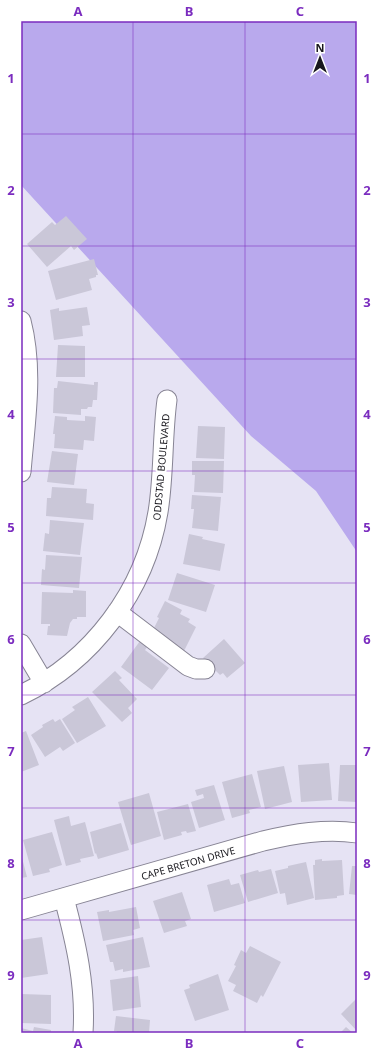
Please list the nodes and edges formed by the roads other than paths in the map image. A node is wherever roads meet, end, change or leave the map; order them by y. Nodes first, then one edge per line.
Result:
1 (21, 321) edge
2 (167, 400) dead end
3 (21, 472) edge
4 (117, 612) junction
5 (21, 644) edge
6 (205, 669) dead end
7 (44, 683) junction
8 (21, 695) edge
9 (357, 833) edge
10 (64, 898) junction
11 (21, 910) edge
12 (83, 1033) edge

1 - 3 street
2 - 4 street, ODDSTAD BOULEVARD
4 - 6 street
4 - 7 street, ODDSTAD BOULEVARD
5 - 7 street
7 - 8 street, ODDSTAD BOULEVARD
9 - 10 street, CAPE BRETON DRIVE
10 - 11 street, CAPE BRETON DRIVE
10 - 12 street

